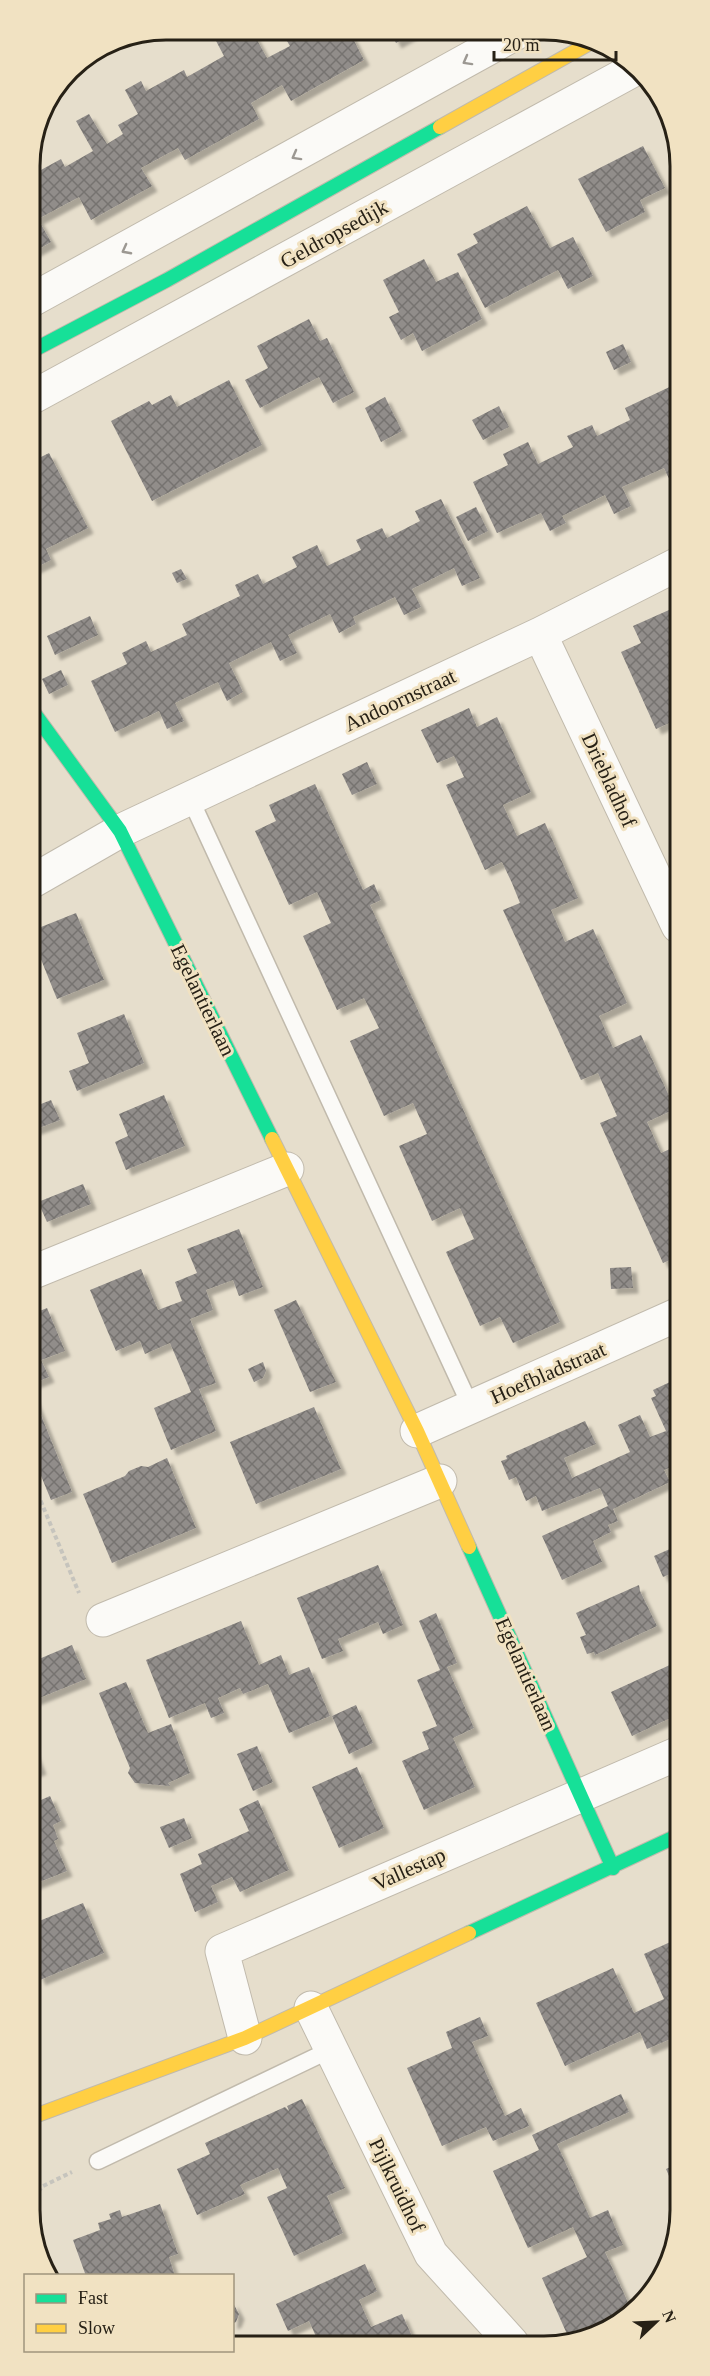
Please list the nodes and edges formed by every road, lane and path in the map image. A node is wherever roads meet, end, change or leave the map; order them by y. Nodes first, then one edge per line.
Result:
1 (503, 40) edge
2 (583, 47) edge
3 (628, 73) edge
4 (41, 295) edge
5 (41, 346) edge
6 (41, 393) edge
7 (670, 568) edge
8 (540, 634) junction
9 (41, 722) edge
10 (190, 798) junction
11 (120, 831) junction
12 (41, 876) edge
13 (670, 908) edge
14 (287, 1169) junction
15 (40, 1270) edge
16 (669, 1318) edge
17 (471, 1407) junction
18 (417, 1431) junction
19 (440, 1481) junction
20 (40, 1500) edge
21 (103, 1620) joint
22 (669, 1757) edge
23 (580, 1794) junction
24 (669, 1840) edge
25 (613, 1868) junction
26 (311, 2008) junction
27 (245, 2038) junction
28 (332, 2049) junction
29 (40, 2114) edge
30 (98, 2161) joint
31 (40, 2189) edge
32 (506, 2336) edge

1 -> 4 street
2 - 5 street, Geldropsedijk
3 - 6 street, Geldropsedijk
7 - 8 street, Andoornstraat
8 - 10 street, Andoornstraat
8 - 13 street, Driebladhof
9 - 11 street, Egelantierlaan
10 - 11 street, Andoornstraat
10 - 17 lane
11 - 12 street
11 - 14 street, Egelantierlaan
14 - 15 street
14 - 18 street, Egelantierlaan
16 - 17 street, Hoefbladstraat
17 - 18 street, Hoefbladstraat
18 - 19 street, Egelantierlaan
19 - 21 street
19 - 23 street, Egelantierlaan
20 - 21 path
22 - 23 street, Vallestap
23 - 25 street, Egelantierlaan
23 - 27 street, Vallestap
24 - 25 street
25 - 26 street
26 - 27 street
26 - 28 street, Pijlkruidhof
27 - 29 street
28 - 30 lane
28 - 32 street, Pijlkruidhof
30 - 31 path

